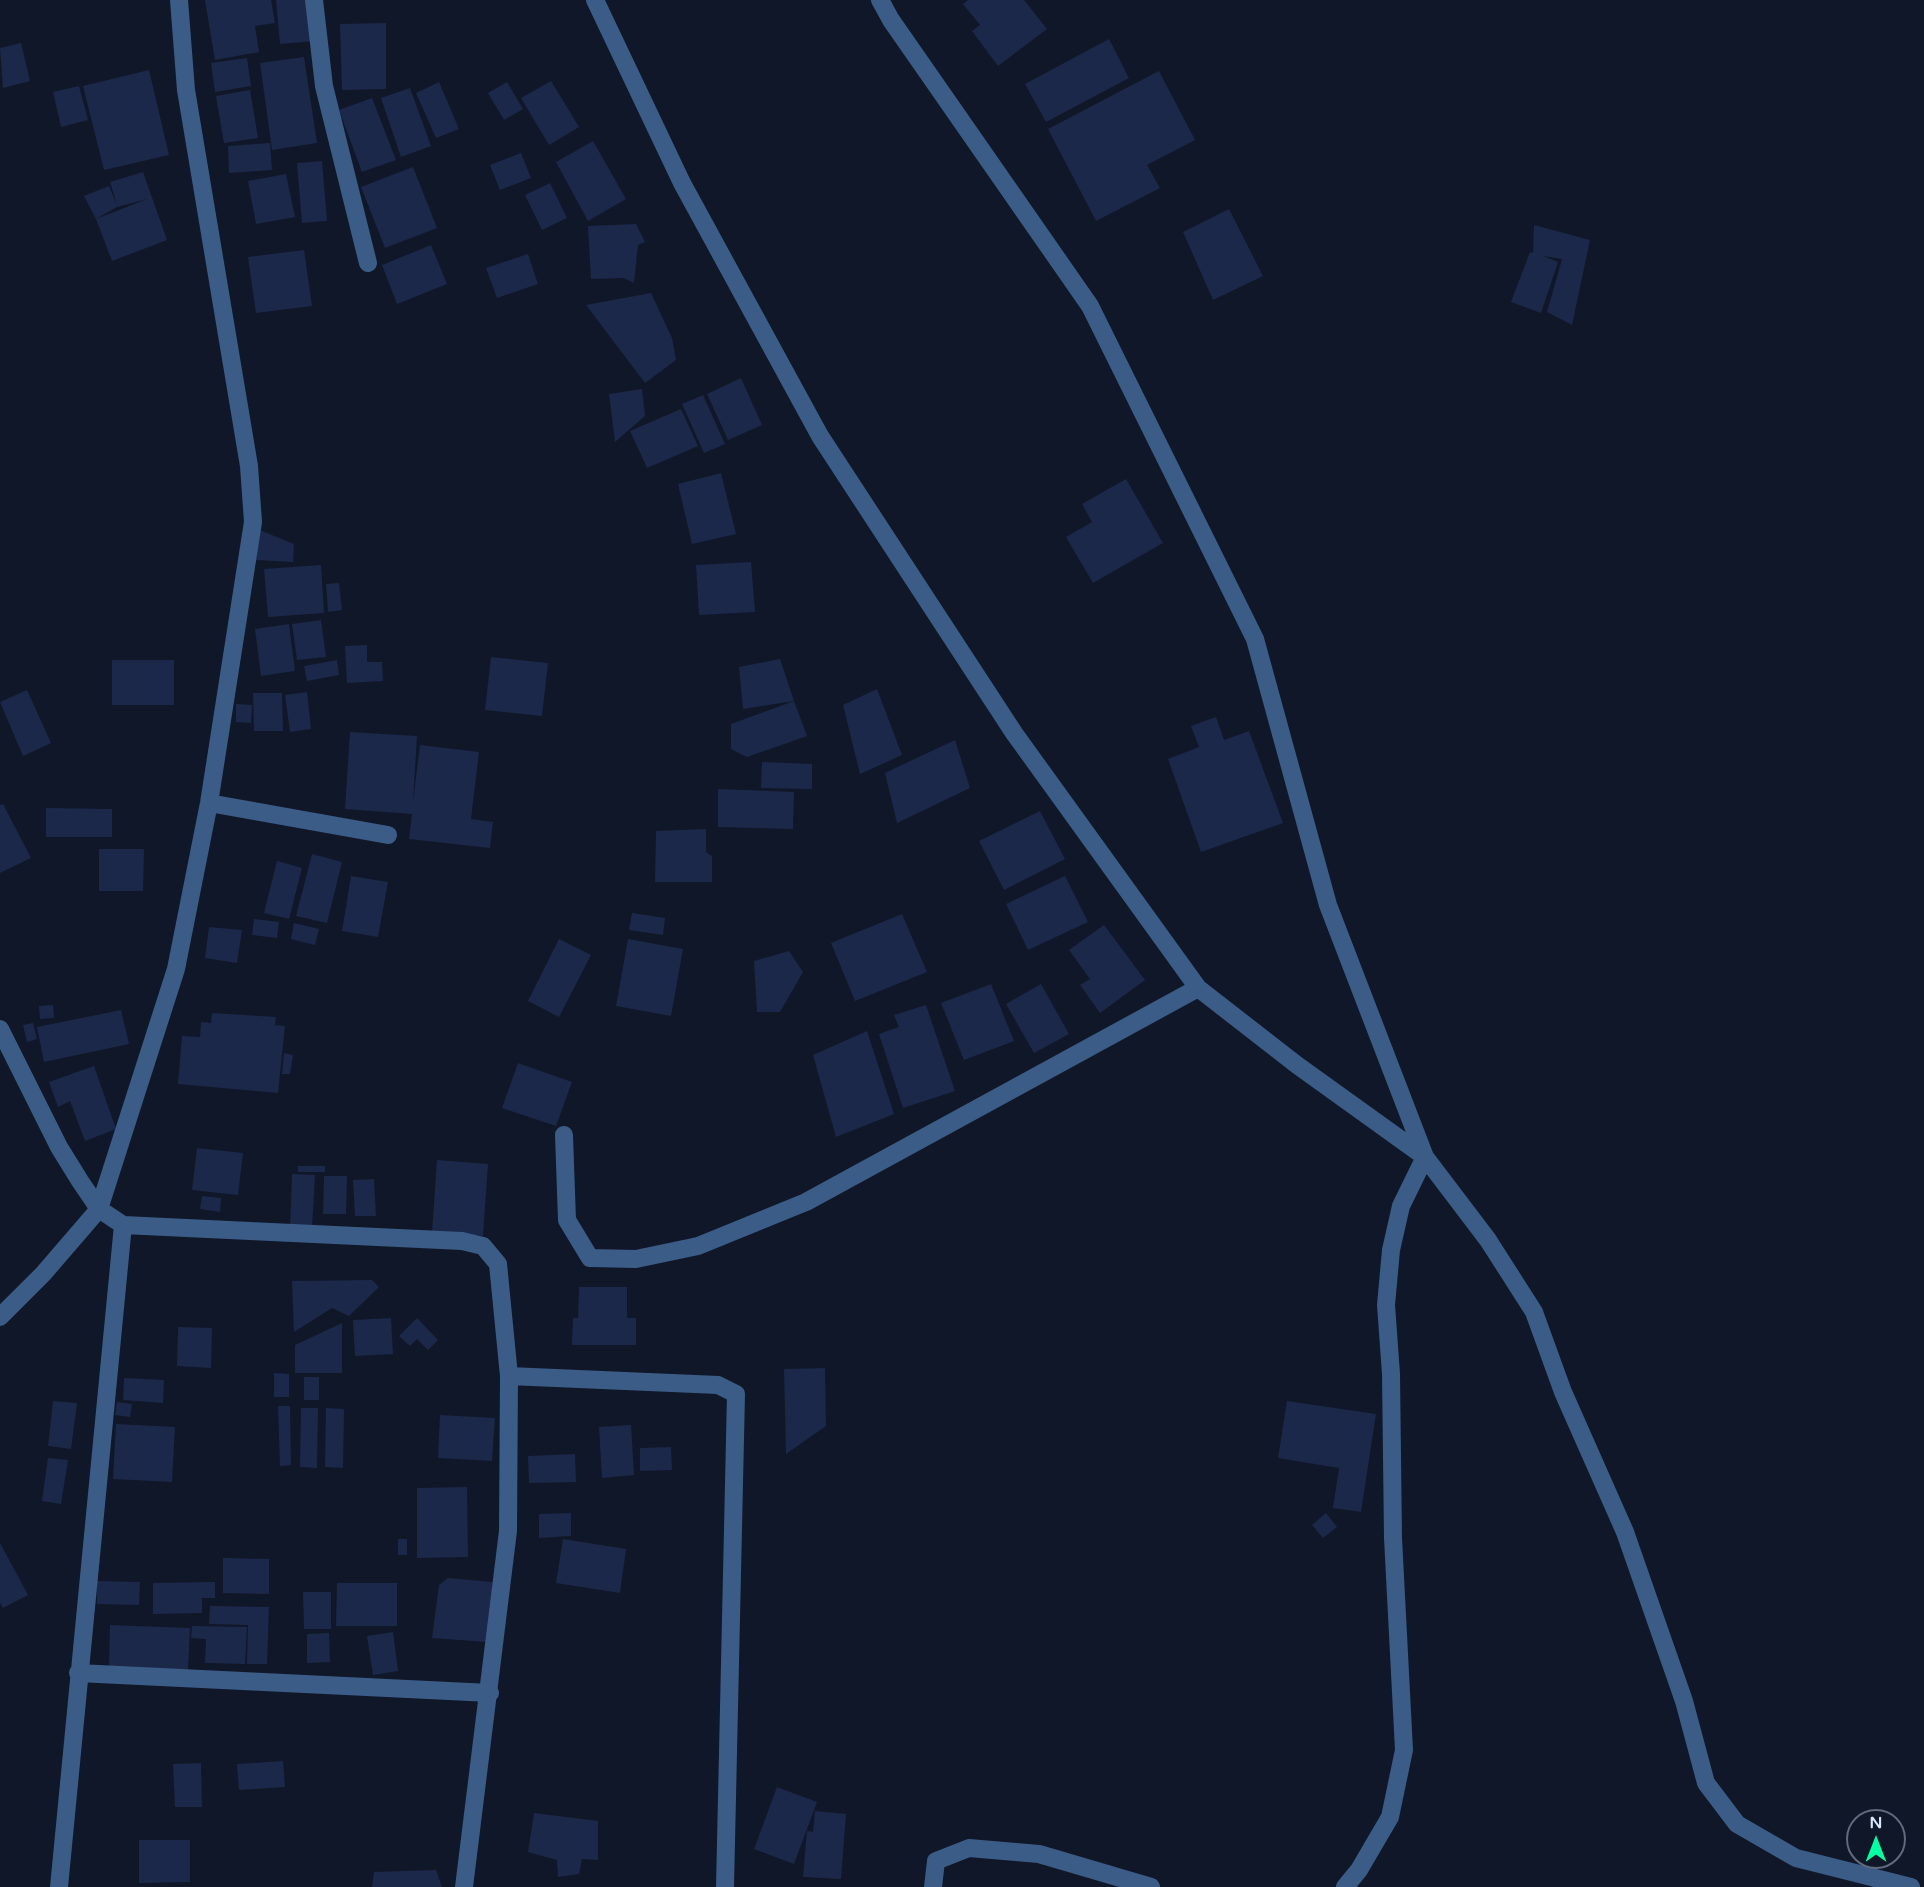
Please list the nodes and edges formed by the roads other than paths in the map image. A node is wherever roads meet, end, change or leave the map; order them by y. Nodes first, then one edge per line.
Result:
1 (179, 0) edge
2 (314, 0) edge
3 (595, 0) edge
4 (880, 0) edge
5 (368, 263) dead end
6 (209, 803) junction
7 (388, 835) dead end
8 (1198, 988) junction
9 (0, 1029) edge
10 (564, 1135) dead end
11 (1425, 1157) junction
12 (99, 1209) junction
13 (123, 1225) junction
14 (0, 1317) edge
15 (508, 1376) junction
16 (78, 1673) junction
17 (490, 1693) junction
18 (58, 1887) edge
19 (464, 1887) edge
20 (725, 1887) edge
21 (933, 1887) edge
22 (1151, 1887) edge
23 (1346, 1887) edge
24 (1911, 1887) edge

1 - 6 street
2 - 5 street
3 - 8 street
4 - 11 street
6 - 7 street
6 - 12 street
8 - 10 street
8 - 11 street
9 - 12 street
11 - 23 street
11 - 24 street
12 - 13 street
12 - 14 street
13 - 15 street
13 - 16 street
15 - 17 street
15 - 20 street
16 - 17 street
16 - 18 street
17 - 19 street
21 - 22 street

